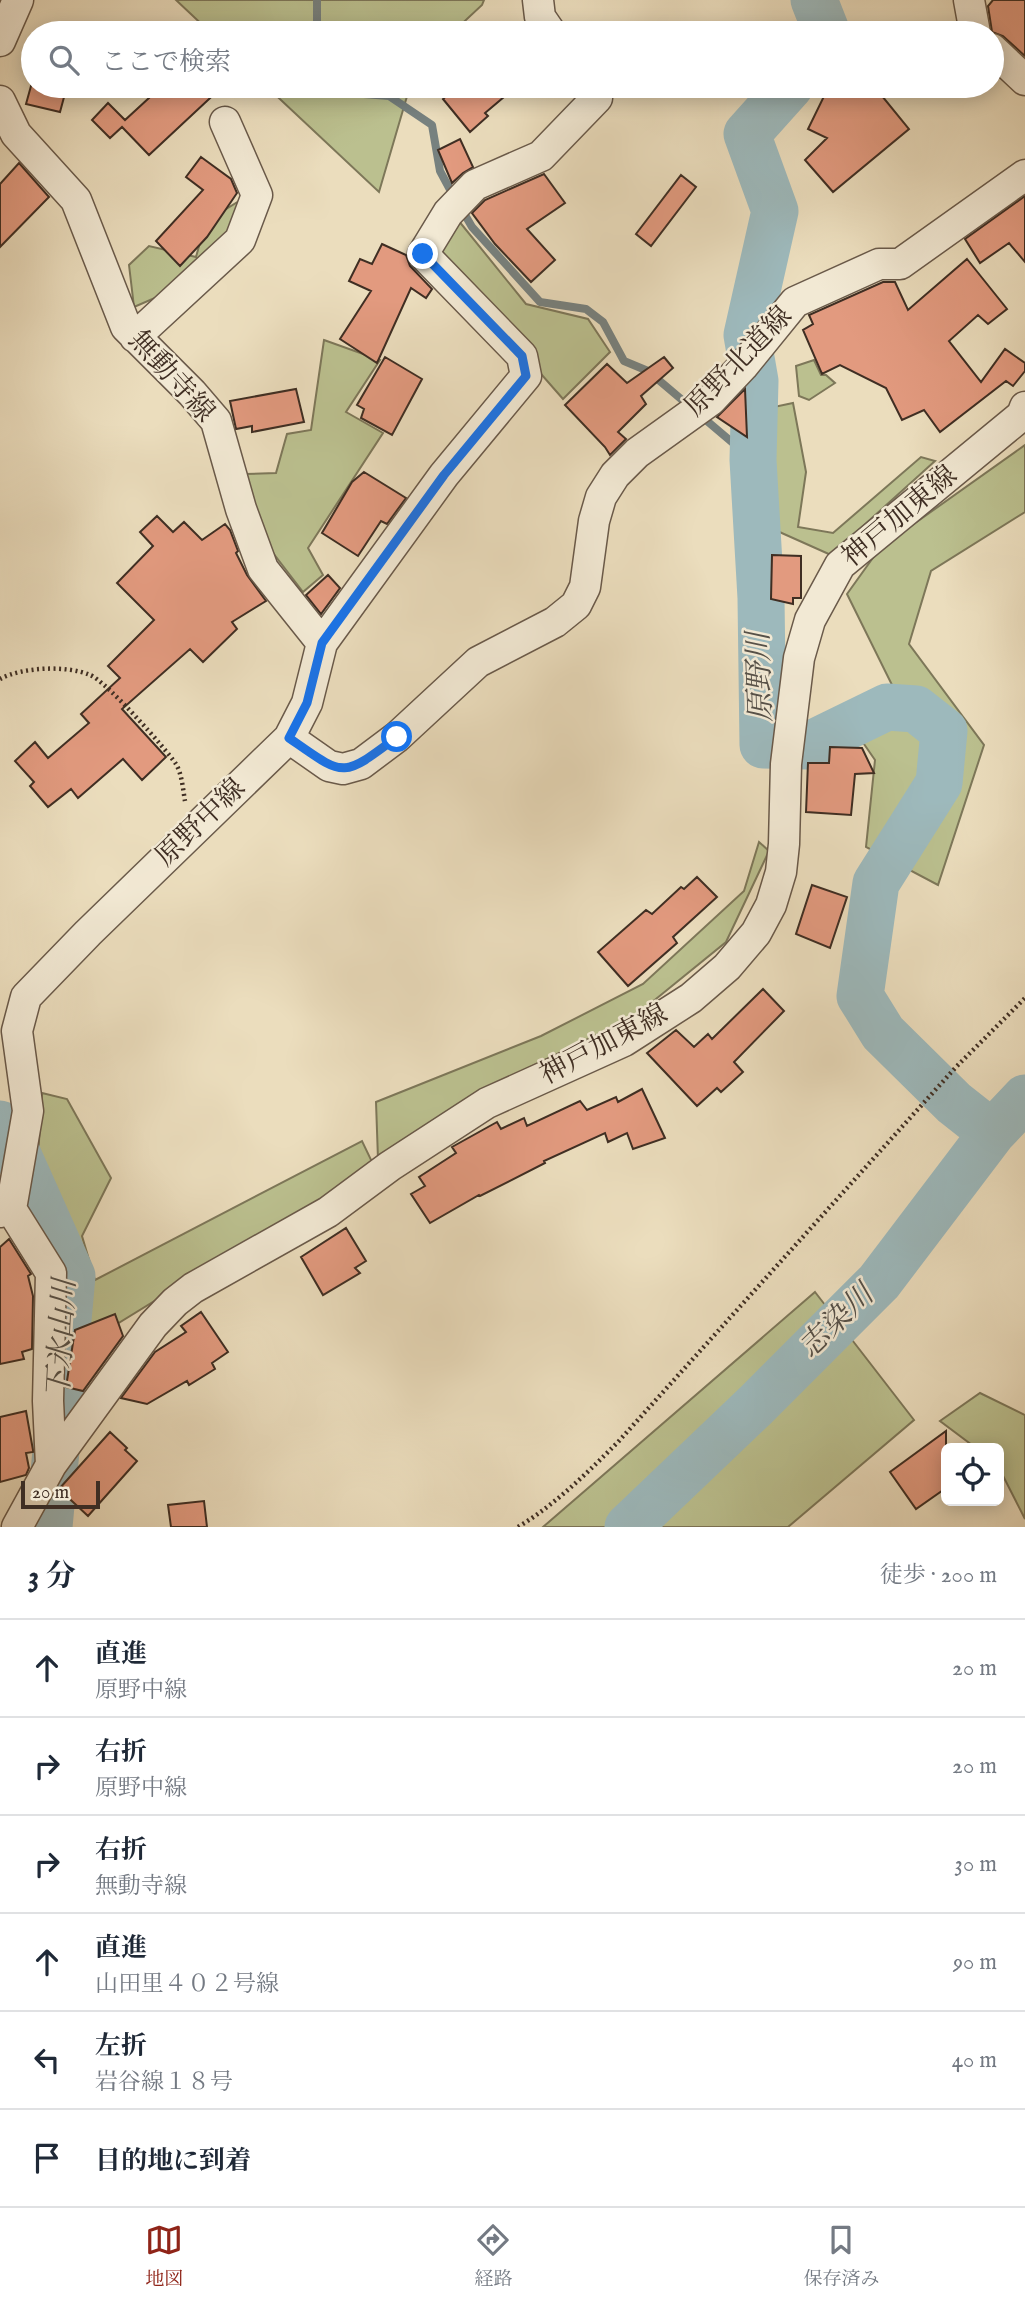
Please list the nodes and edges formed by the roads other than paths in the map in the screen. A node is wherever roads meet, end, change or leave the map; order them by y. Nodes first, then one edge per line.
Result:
1 (18, 0) edge
2 (538, 0) edge
3 (969, 0) edge
4 (543, 21) edge
5 (973, 21) edge
6 (0, 41) edge
7 (1004, 60) edge
8 (1025, 80) edge
9 (597, 98) edge
10 (0, 101) edge
11 (225, 122) dead end
12 (1025, 175) edge
13 (135, 337) junction
14 (1025, 407) edge
15 (322, 643) junction
16 (289, 738) junction
17 (8, 1209) edge
18 (51, 1465) junction
19 (17, 1527) edge

1 - 6 street
2 - 4 street
3 - 5 street
7 - 8 street
9 - 15 street
10 - 13 street, 無動寺線
11 - 13 street
12 - 16 street, 原野北道線
13 - 15 street, 無動寺線
14 - 18 street, 神戸加東線
15 - 16 street
16 - 17 street, 原野中線
17 - 18 street
18 - 19 street, 神戸加東線

